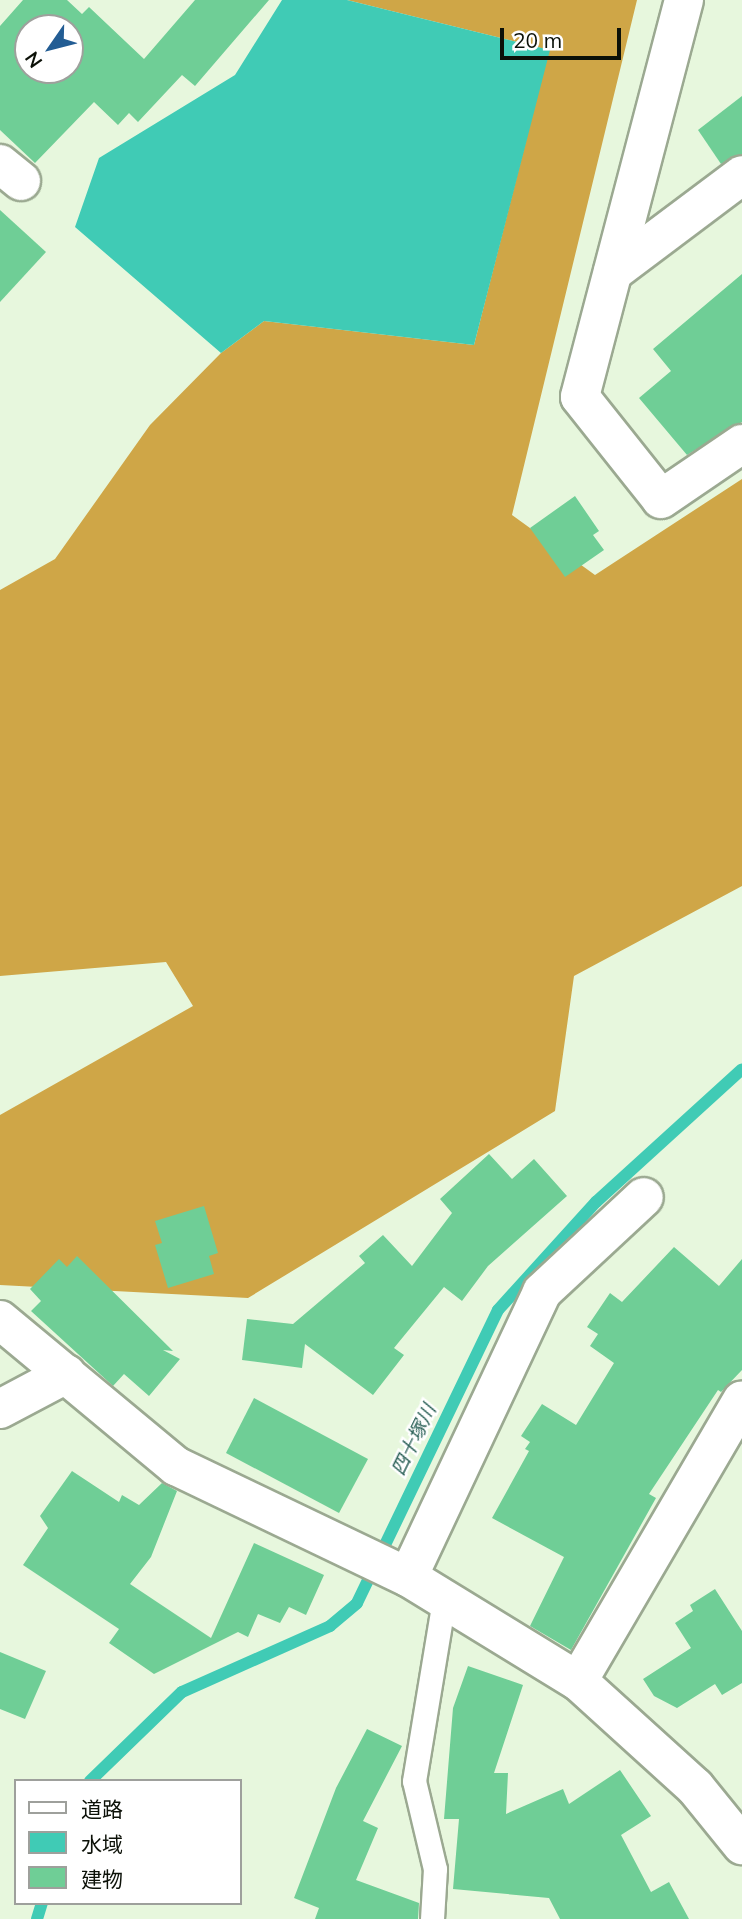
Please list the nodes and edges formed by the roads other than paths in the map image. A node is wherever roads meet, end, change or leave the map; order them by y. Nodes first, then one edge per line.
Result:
1 (684, 0) edge
2 (742, 175) edge
3 (613, 272) junction
4 (742, 444) edge
5 (644, 1197) dead end
6 (0, 1320) edge
7 (66, 1374) junction
8 (742, 1400) edge
9 (0, 1409) edge
10 (408, 1577) junction
11 (444, 1599) junction
12 (578, 1681) junction
13 (742, 1845) edge
14 (432, 1919) edge

1 - 3 street
2 - 3 street
3 - 4 street
5 - 10 street
6 - 7 street
7 - 9 street
7 - 10 street
8 - 12 street
10 - 11 street
11 - 12 street
11 - 14 lane
12 - 13 street

